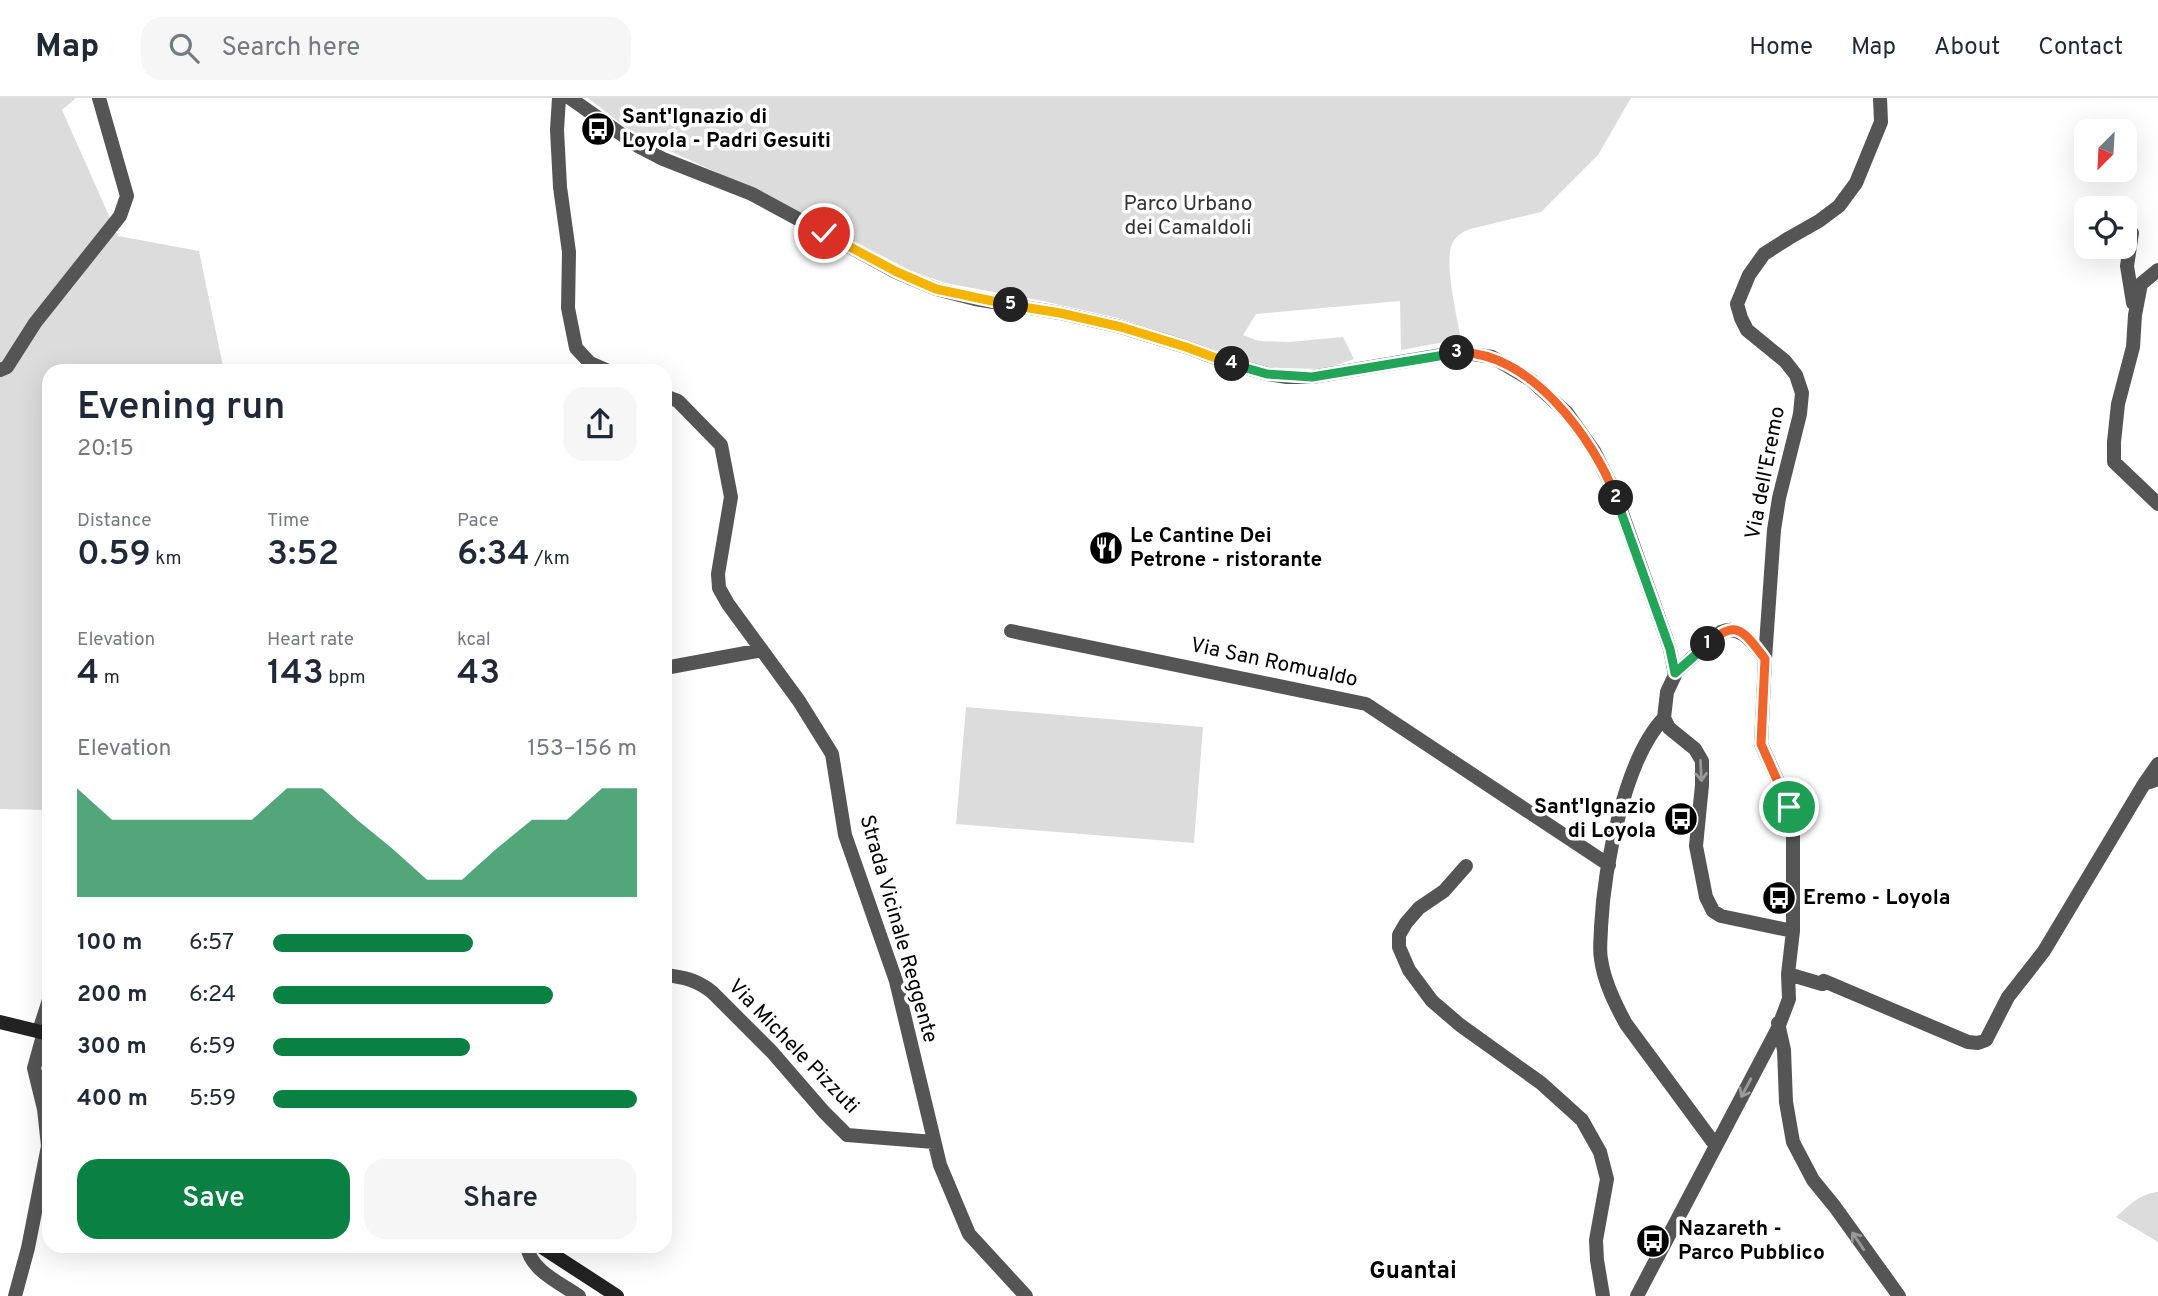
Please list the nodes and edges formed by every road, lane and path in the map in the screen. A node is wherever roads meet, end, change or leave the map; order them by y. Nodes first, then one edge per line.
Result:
1 (99, 98) edge
2 (559, 98) edge
3 (570, 98) edge
4 (1880, 98) edge
5 (2128, 259) edge
6 (2158, 270) edge
7 (2135, 315) junction
8 (592, 364) edge
9 (0, 370) edge
10 (672, 399) edge
11 (2158, 504) edge
12 (1011, 631) dead end
13 (762, 650) junction
14 (1765, 659) junction
15 (672, 667) edge
16 (1675, 673) junction
17 (1664, 718) junction
18 (2158, 764) edge
19 (2151, 781) edge
20 (1609, 865) junction
21 (1466, 866) dead end
22 (1793, 930) junction
23 (1788, 974) junction
24 (672, 976) edge
25 (0, 1022) edge
26 (1778, 1028) junction
27 (42, 1032) edge
28 (42, 1039) edge
29 (42, 1101) edge
30 (934, 1142) junction
31 (1716, 1146) junction
32 (42, 1177) edge
33 (528, 1253) edge
34 (551, 1253) edge
35 (15, 1296) edge
36 (579, 1296) edge
37 (617, 1296) edge
38 (1026, 1296) edge
39 (1603, 1296) edge
40 (1637, 1296) edge
41 (1899, 1296) edge

1 - 9 street
2 - 8 street
3 - 16 street
4 - 14 street, Via dell'Eremo
5 - 7 street
6 - 7 street
7 - 11 street
10 - 13 street, Strada Vicinale Reggente
12 - 20 street, Via San Romualdo
13 - 15 street
13 - 30 street, Strada Vicinale Reggente
14 - 16 street
14 - 22 street, Via dell'Eremo
16 - 17 street
17 - 20 street
17 -> 22 street
18 - 19 street
19 - 23 street
20 - 31 street
21 - 39 street
22 - 23 street, Via dell'Eremo
23 - 26 street, Via dell'Eremo
24 - 30 street, Via Michele Pizzuti
25 - 27 street
26 -> 31 street, Via dell'Eremo
41 -> 26 street
28 - 29 street
30 - 38 street, Strada Vicinale Reggente
31 - 40 street, Via dell'Eremo
32 - 35 street
33 - 36 street
34 - 37 street

